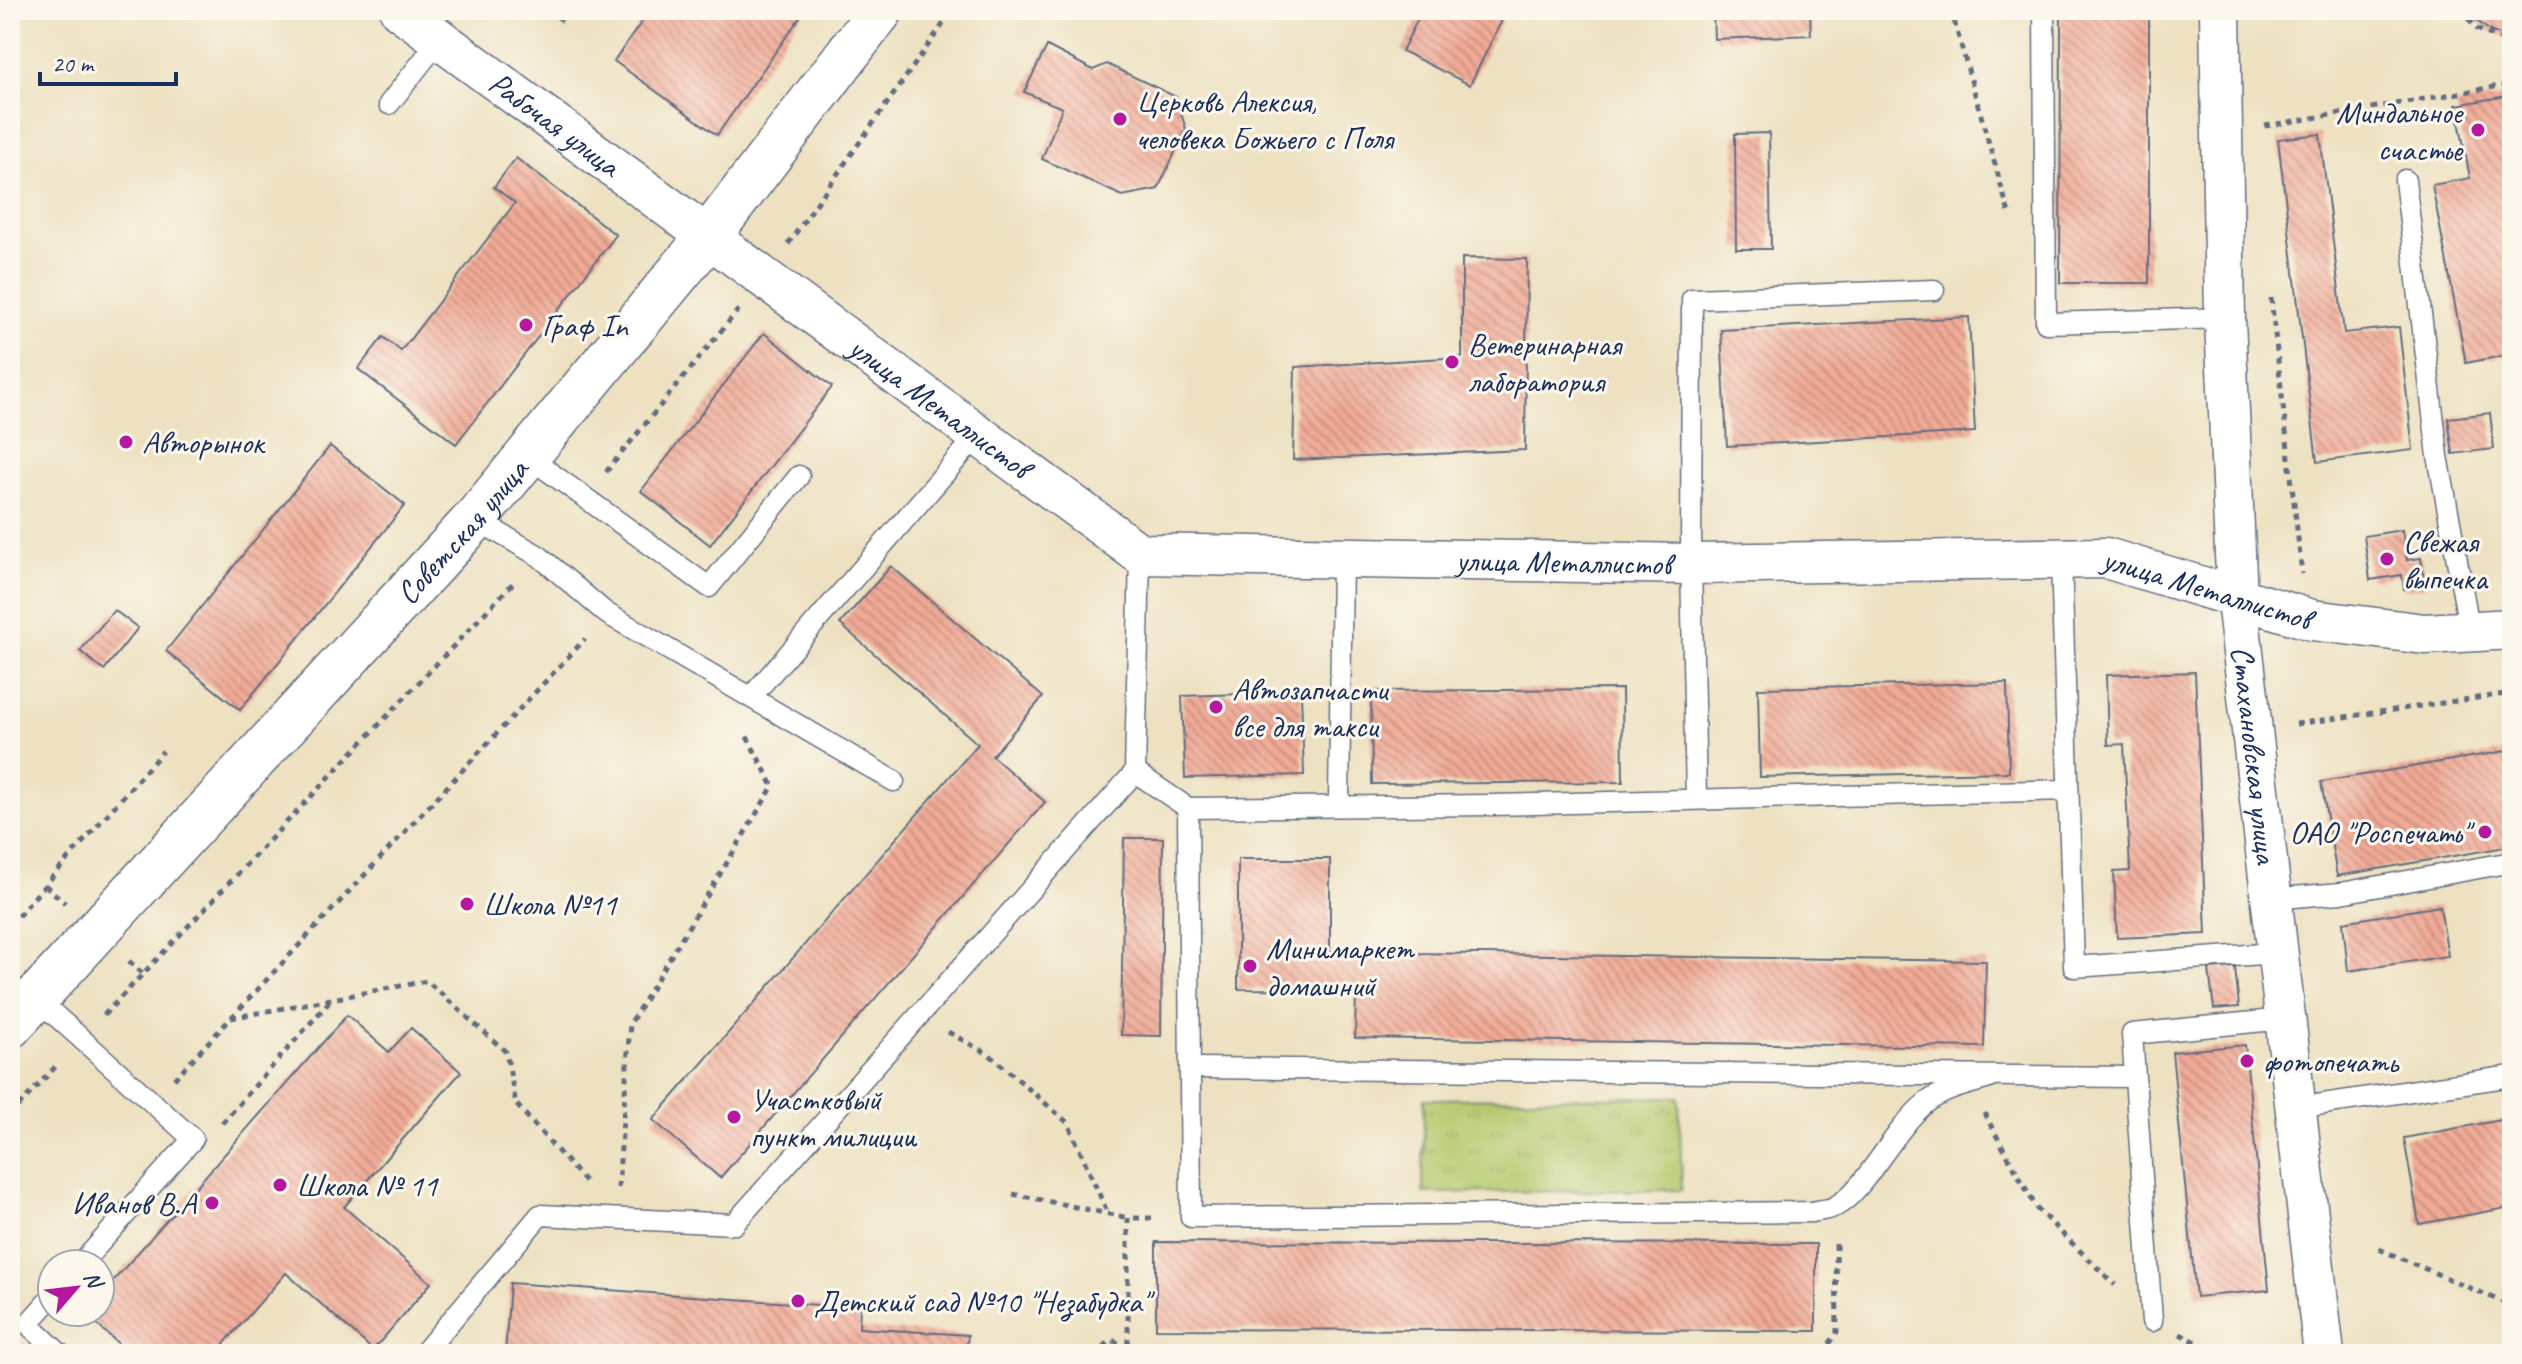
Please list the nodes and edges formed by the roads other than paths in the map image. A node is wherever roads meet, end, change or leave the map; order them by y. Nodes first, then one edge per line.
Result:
1 (881, 10) edge
2 (2044, 10) edge
3 (2220, 10) edge
4 (422, 21) edge
5 (389, 104) dead end
6 (2405, 180) dead end
7 (709, 236) junction
8 (1934, 290) dead end
9 (2225, 318) junction
10 (978, 435) junction
11 (527, 456) junction
12 (799, 476) dead end
13 (475, 519) junction
14 (1140, 554) junction
15 (1342, 558) junction
16 (2061, 558) junction
17 (1691, 564) junction
18 (2237, 600) junction
19 (2512, 629) edge
20 (2470, 632) junction
21 (751, 697) junction
22 (1135, 772) junction
23 (894, 781) dead end
24 (2068, 790) junction
25 (1696, 798) junction
26 (1339, 805) junction
27 (1188, 808) junction
28 (2512, 862) edge
29 (2270, 899) junction
30 (2277, 953) junction
31 (23, 1012) edge
32 (2284, 1019) junction
33 (1193, 1068) junction
34 (2512, 1076) edge
35 (2133, 1077) junction
36 (1990, 1078) junction
37 (2296, 1108) junction
38 (95, 1248) edge
39 (36, 1315) edge
40 (2152, 1321) road end
41 (60, 1354) edge
42 (423, 1354) edge
43 (2324, 1354) edge

1 - 7 street, Советская улица
2 - 9 lane
3 - 9 street, Стахановская улица
4 - 5 lane
4 - 7 street, Рабочая улица
6 - 20 lane
7 - 10 street, улица Металлистов
7 - 11 street, Советская улица
8 - 17 lane
9 - 18 street, Стахановская улица
10 - 14 street, улица Металлистов
10 - 21 lane
11 - 12 lane
11 - 13 street, Советская улица
13 - 21 lane
13 - 31 street, Советская улица
14 - 15 street, улица Металлистов
14 - 22 lane
15 - 17 street, улица Металлистов
15 - 26 lane
16 - 17 street, улица Металлистов
16 - 18 street, улица Металлистов
16 - 24 lane
17 - 25 lane
18 - 20 street, улица Металлистов
18 - 29 street, Стахановская улица
19 - 20 street, улица Металлистов
21 - 23 lane
22 - 27 lane
22 - 42 lane
24 - 25 lane
24 - 30 lane
25 - 26 lane
26 - 27 lane
27 - 33 lane
28 - 29 lane
29 - 30 street, Стахановская улица
30 - 32 street, Стахановская улица
31 - 38 lane
32 - 35 lane
32 - 37 street, Стахановская улица
33 - 36 lane
33 - 36 lane
34 - 37 lane
35 - 36 lane
35 - 40 lane
37 - 43 street, Стахановская улица
39 - 41 lane

